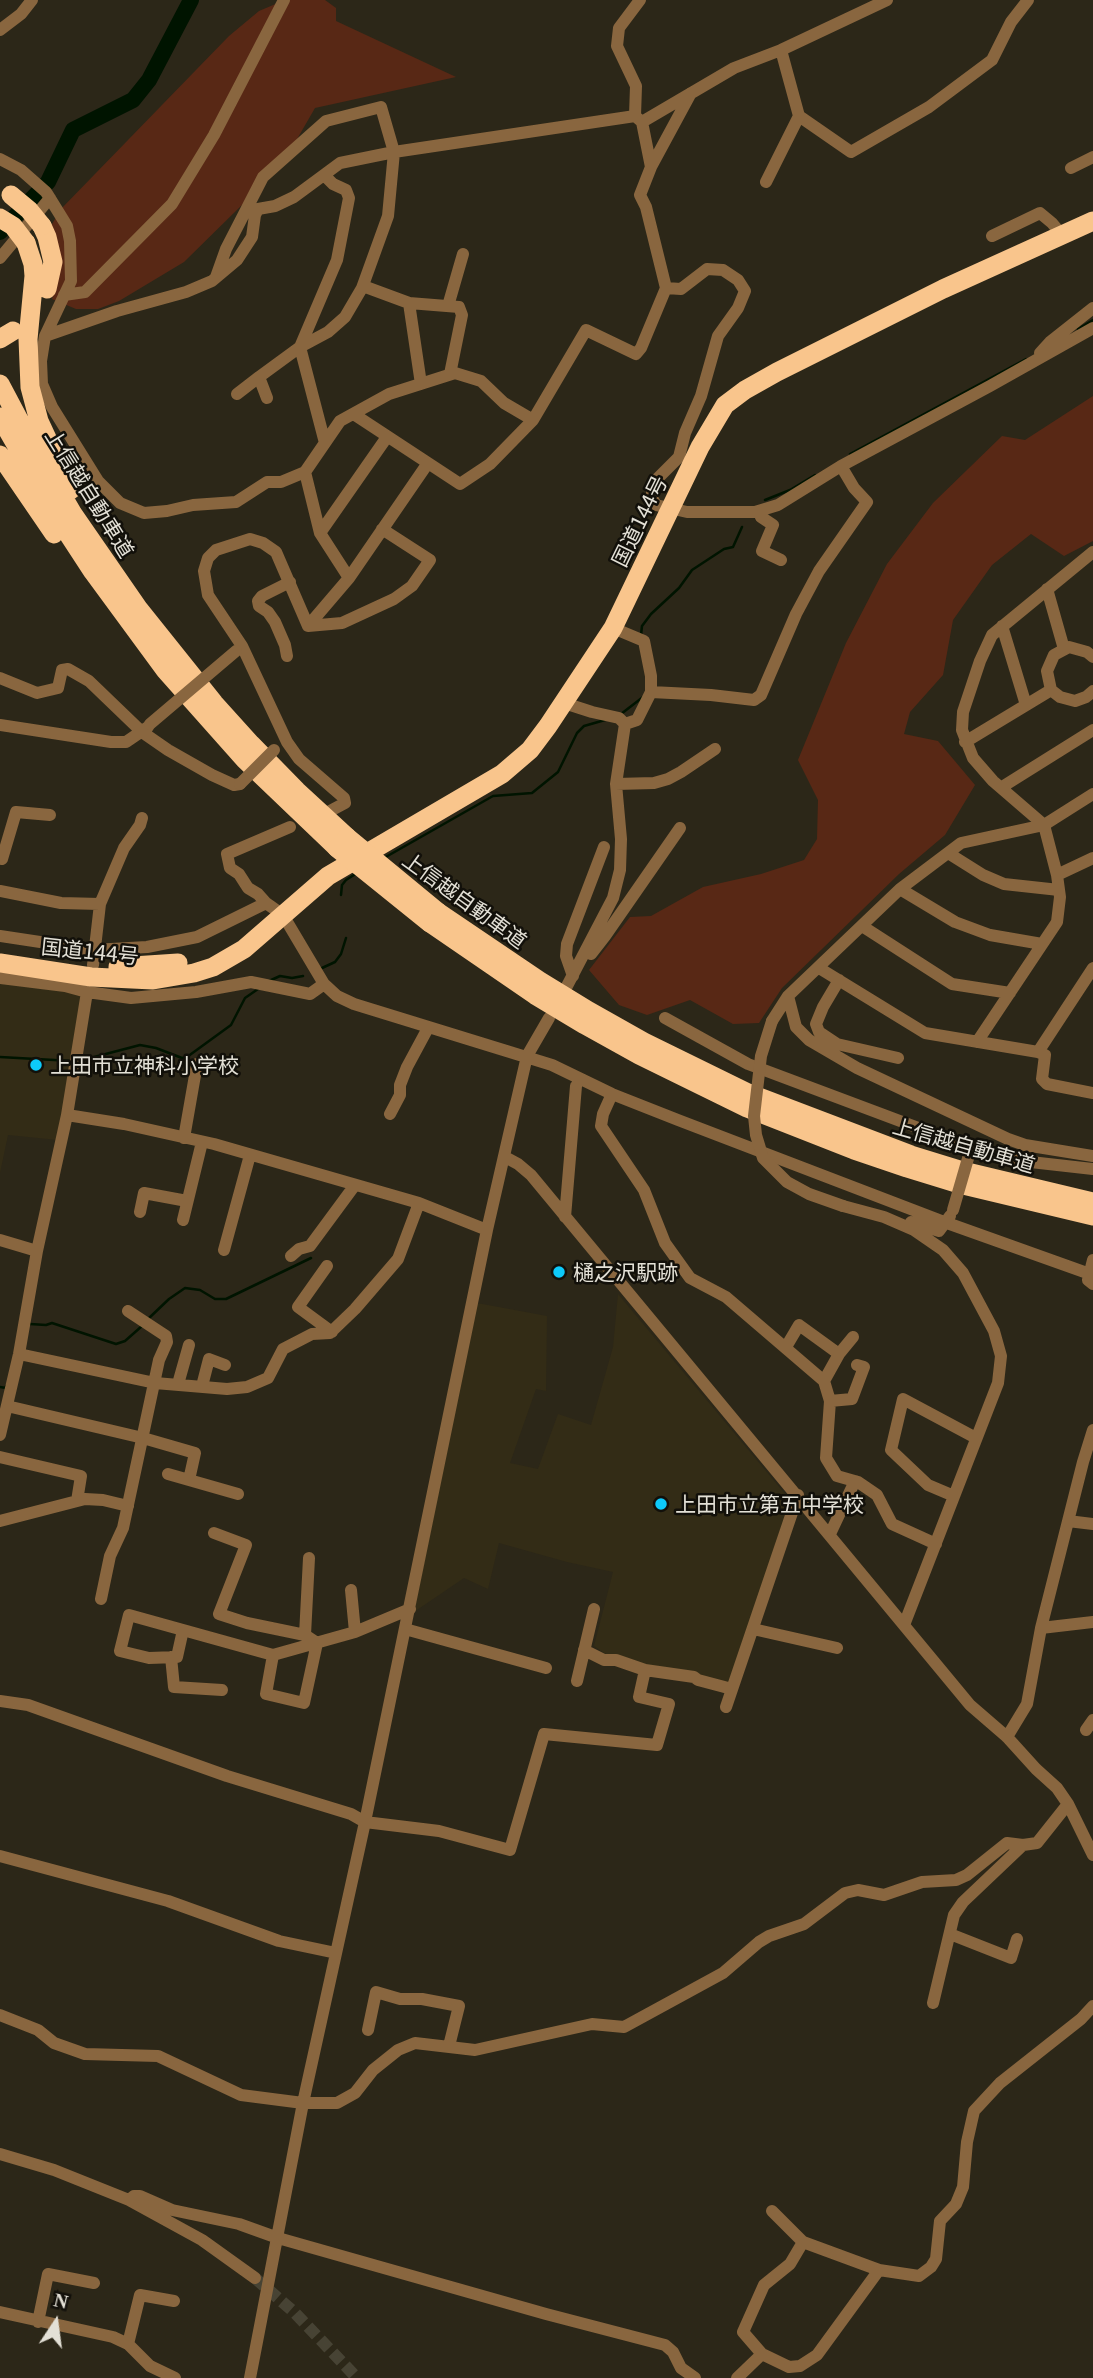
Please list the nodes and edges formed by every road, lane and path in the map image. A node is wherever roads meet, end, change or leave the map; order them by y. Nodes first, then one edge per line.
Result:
1 (32, 0) edge
2 (284, 0) edge
3 (640, 0) edge
4 (887, 0) edge
5 (1028, 0) edge
6 (0, 30) edge
7 (781, 50) junction
8 (691, 93) junction
9 (799, 116) junction
10 (638, 119) junction
11 (394, 152) junction
12 (1093, 157) edge
13 (0, 159) edge
14 (651, 167) junction
15 (1071, 167) dead end
16 (324, 175) junction
17 (766, 182) dead end
18 (6, 192) edge
19 (48, 195) junction
20 (0, 218) edge
21 (1093, 221) edge
22 (1062, 235) junction
23 (992, 236) dead end
24 (463, 254) dead end
25 (0, 258) edge
26 (216, 277) junction
27 (363, 286) junction
28 (666, 288) junction
29 (56, 292) junction
30 (409, 303) junction
31 (448, 306) junction
32 (1093, 308) edge
33 (1093, 328) edge
34 (45, 337) junction
35 (300, 347) junction
36 (1030, 363) junction
37 (450, 374) junction
38 (259, 377) junction
39 (0, 384) edge
40 (421, 384) junction
41 (237, 394) dead end
42 (267, 398) dead end
43 (355, 415) junction
44 (0, 417) edge
45 (533, 420) junction
46 (387, 437) junction
47 (325, 443) junction
48 (0, 455) edge
49 (428, 463) junction
50 (841, 466) junction
51 (305, 472) junction
52 (670, 510) junction
53 (759, 511) junction
54 (382, 529) junction
55 (320, 533) junction
56 (1093, 552) edge
57 (780, 560) dead end
58 (349, 578) junction
59 (290, 582) junction
60 (1047, 589) junction
61 (309, 626) junction
62 (1002, 626) junction
63 (613, 628) junction
64 (239, 648) junction
65 (1065, 649) junction
66 (287, 656) dead end
67 (1093, 657) edge
68 (165, 670) junction
69 (0, 678) edge
70 (1051, 690) junction
71 (1093, 691) edge
72 (651, 692) junction
73 (214, 703) junction
74 (564, 703) junction
75 (1026, 705) junction
76 (618, 719) junction
77 (0, 725) edge
78 (146, 728) junction
79 (1093, 730) edge
80 (965, 742) junction
81 (715, 748) dead end
82 (292, 749) junction
83 (616, 784) junction
84 (1002, 787) junction
85 (1093, 794) edge
86 (330, 811) dead end
87 (50, 815) dead end
88 (142, 818) dead end
89 (1044, 825) junction
90 (290, 827) dead end
91 (680, 828) dead end
92 (342, 843) junction
93 (604, 847) dead end
94 (948, 853) junction
95 (0, 858) edge
96 (1093, 858) edge
97 (1057, 875) junction
98 (900, 889) junction
99 (1059, 890) junction
100 (0, 891) edge
101 (266, 903) junction
102 (100, 904) junction
103 (283, 915) junction
104 (434, 917) junction
105 (862, 926) junction
106 (0, 936) edge
107 (1042, 944) junction
108 (0, 949) edge
109 (93, 957) junction
110 (0, 963) edge
111 (819, 968) junction
112 (1093, 968) edge
113 (0, 978) edge
114 (839, 980) junction
115 (570, 981) junction
116 (324, 984) junction
117 (87, 992) junction
118 (1010, 993) junction
119 (788, 996) junction
120 (550, 1017) dead end
121 (665, 1018) dead end
122 (428, 1028) junction
123 (977, 1042) junction
124 (1038, 1052) junction
125 (527, 1056) junction
126 (898, 1058) dead end
127 (197, 1064) dead end
128 (576, 1086) dead end
129 (1093, 1093) edge
130 (612, 1094) junction
131 (390, 1114) dead end
132 (66, 1115) junction
133 (184, 1138) junction
134 (202, 1142) junction
135 (970, 1152) junction
136 (250, 1155) junction
137 (1093, 1156) edge
138 (505, 1157) junction
139 (1093, 1169) edge
140 (355, 1185) junction
141 (187, 1201) junction
142 (1093, 1202) edge
143 (419, 1203) junction
144 (140, 1212) dead end
145 (1093, 1216) edge
146 (565, 1217) junction
147 (884, 1217) junction
148 (183, 1220) dead end
149 (947, 1223) junction
150 (487, 1230) junction
151 (0, 1240) edge
152 (224, 1250) dead end
153 (37, 1251) junction
154 (291, 1256) dead end
155 (1093, 1260) edge
156 (327, 1266) dead end
157 (1091, 1277) edge
158 (128, 1311) dead end
159 (332, 1332) junction
160 (853, 1336) dead end
161 (189, 1345) dead end
162 (786, 1347) junction
163 (19, 1354) junction
164 (839, 1354) junction
165 (225, 1365) dead end
166 (857, 1365) dead end
167 (824, 1381) junction
168 (155, 1383) junction
169 (178, 1384) junction
170 (202, 1385) junction
171 (5, 1397) edge
172 (830, 1401) junction
173 (1093, 1430) edge
174 (0, 1435) edge
175 (143, 1438) junction
176 (976, 1438) junction
177 (0, 1457) edge
178 (168, 1474) dead end
179 (189, 1480) junction
180 (855, 1482) junction
181 (239, 1494) dead end
182 (798, 1495) junction
183 (954, 1496) junction
184 (77, 1501) junction
185 (128, 1506) junction
186 (0, 1521) edge
187 (1068, 1521) junction
188 (1093, 1524) edge
189 (215, 1533) dead end
190 (830, 1534) junction
191 (936, 1544) junction
192 (309, 1558) dead end
193 (351, 1590) dead end
194 (101, 1599) dead end
195 (410, 1609) junction
196 (594, 1609) dead end
197 (1093, 1622) edge
198 (904, 1625) junction
199 (1041, 1628) junction
200 (405, 1629) junction
201 (753, 1629) junction
202 (183, 1630) junction
203 (355, 1632) junction
204 (305, 1635) junction
205 (317, 1643) junction
206 (837, 1648) dead end
207 (584, 1650) junction
208 (274, 1655) junction
209 (171, 1657) junction
210 (545, 1668) dead end
211 (645, 1670) junction
212 (577, 1681) dead end
213 (732, 1689) junction
214 (222, 1690) dead end
215 (0, 1701) edge
216 (726, 1707) dead end
217 (1007, 1737) junction
218 (1068, 1804) junction
219 (365, 1822) junction
220 (1023, 1845) junction
221 (1093, 1855) edge
222 (0, 1856) edge
223 (950, 1934) junction
224 (1017, 1939) dead end
225 (336, 1953) junction
226 (933, 2003) dead end
227 (1093, 2006) edge
228 (0, 2015) edge
229 (369, 2029) dead end
230 (449, 2046) junction
231 (303, 2103) junction
232 (0, 2154) edge
233 (139, 2188) dead end
234 (128, 2200) junction
235 (772, 2211) dead end
236 (180, 2212) junction
237 (278, 2238) junction
238 (803, 2242) junction
239 (879, 2270) junction
240 (255, 2278) tunnel mouth
241 (94, 2283) dead end
242 (174, 2301) dead end
243 (0, 2312) edge
244 (38, 2322) junction
245 (128, 2344) junction
246 (762, 2354) junction
247 (789, 2367) junction
248 (175, 2378) edge
249 (250, 2378) edge
250 (695, 2378) edge
251 (737, 2378) edge
252 (780, 2378) edge

1 - 6 street
2 - 29 street
3 - 10 street
4 - 7 street
5 - 9 street
7 - 8 street
7 - 9 street
8 - 10 street
8 - 14 street
9 - 17 street
10 - 11 street
10 - 14 street
11 - 16 street
11 - 26 street
11 - 27 street
12 - 15 street
13 - 19 street
14 - 28 street
16 - 26 street
16 - 35 street
18 - 29 highway, bridge
19 - 25 street
19 - 29 street
20 - 73 highway, bridge
21 - 22 highway, 国道144号
22 - 23 street
22 - 52 highway, 国道144号
24 - 31 street
26 - 34 street
27 - 30 street
27 - 35 street
28 - 45 street
28 - 52 street
29 - 34 street
30 - 31 street
30 - 40 street
31 - 37 street
32 - 36 street
33 - 36 street
34 - 51 street
35 - 38 street
35 - 47 street
36 - 50 street
37 - 40 street
37 - 45 street
38 - 41 street
38 - 42 street
39 - 73 highway, 上信越自動車道
40 - 43 street
43 - 46 street
43 - 47 street
44 - 68 highway, 上信越自動車道
45 - 49 street
46 - 49 street
46 - 55 street
47 - 51 street
48 - 68 highway
49 - 54 street
50 - 53 street
50 - 72 street
51 - 55 street
52 - 53 street
52 - 63 highway, 国道144号
53 - 57 street
54 - 58 street
54 - 61 street
55 - 58 street
56 - 60 street
58 - 61 street
59 - 61 street
59 - 64 street
59 - 66 street
60 - 62 street
60 - 65 street
62 - 75 street
62 - 80 street
63 - 72 street
63 - 74 highway, 国道144号
64 - 78 street, bridge
64 - 82 street
65 - 67 street
65 - 70 street
68 - 92 highway, 上信越自動車道
69 - 78 street
70 - 71 street
70 - 75 street
72 - 76 street
73 - 92 highway, 上信越自動車道
74 - 76 street
74 - 103 highway, 国道144号
75 - 80 street
76 - 83 street
77 - 78 street
78 - 82 street, bridge
79 - 84 street
80 - 84 street
81 - 83 street
82 - 86 street
83 - 115 street
84 - 89 street
85 - 89 street
87 - 95 street
88 - 102 street
89 - 94 street
89 - 97 street
90 - 101 street
91 - 115 street
92 - 104 highway, 上信越自動車道, bridge
93 - 115 street
94 - 98 street
94 - 99 street
96 - 97 street
97 - 99 street
98 - 105 street
98 - 107 street
99 - 107 street
100 - 102 street
101 - 103 street
101 - 109 street
102 - 109 street
103 - 109 highway, 国道144号
103 - 110 highway, 国道144号
103 - 116 street
104 - 142 highway, 上信越自動車道
104 - 145 highway, 上信越自動車道
105 - 111 street
105 - 118 street
106 - 109 street
107 - 118 street
108 - 109 highway, 国道144号
111 - 114 street
111 - 119 street
112 - 124 street
113 - 117 street
114 - 123 street
114 - 126 street
116 - 117 street
116 - 122 street
117 - 132 street
118 - 123 street
119 - 137 street
119 - 147 street, bridge
120 - 125 street
121 - 135 street
122 - 125 street
122 - 131 street
123 - 124 street
124 - 129 street
125 - 130 street
125 - 138 street
127 - 133 street
128 - 146 street
130 - 149 street
130 - 162 street
132 - 133 street
132 - 153 street
133 - 134 street
134 - 136 street
134 - 141 street
135 - 139 street
135 - 149 street, bridge
136 - 140 street
136 - 152 street
138 - 146 street
138 - 150 street
140 - 143 street
140 - 154 street
141 - 144 street
141 - 148 street
143 - 150 street
143 - 159 street
146 - 182 street
147 - 149 street
147 - 176 street
149 - 157 street
150 - 195 street
151 - 153 street
153 - 163 street
155 - 157 street
156 - 159 street
158 - 168 street
159 - 170 street
160 - 164 street
161 - 169 street
162 - 164 street
162 - 167 street
163 - 168 street
163 - 171 street
164 - 167 street
165 - 170 street
166 - 172 street
167 - 172 street
168 - 169 street
168 - 175 street
169 - 170 street
171 - 174 street
171 - 175 street
172 - 180 street
173 - 187 street
175 - 179 street
175 - 185 street
176 - 183 street
176 - 183 street
177 - 184 street
178 - 179 street
179 - 181 street
180 - 190 street
180 - 191 street
182 - 190 street
182 - 201 street
183 - 191 street
184 - 185 street
184 - 186 street
185 - 194 street
187 - 188 street
187 - 199 street
189 - 204 street
190 - 198 street
191 - 198 street
192 - 204 street
193 - 203 street
195 - 200 street
195 - 203 street
196 - 207 street
197 - 199 street
198 - 217 street
199 - 217 street
200 - 210 street
200 - 219 street
201 - 206 street
201 - 213 street
202 - 208 street
202 - 209 street
202 - 209 street
203 - 205 street
204 - 205 street
205 - 208 street
205 - 208 street
207 - 211 street
207 - 212 street
209 - 214 street
211 - 213 street
211 - 219 street
213 - 216 street
215 - 219 street
217 - 218 street
218 - 220 street
218 - 221 street
219 - 225 street
220 - 223 street
220 - 230 street
222 - 225 street
223 - 224 street
223 - 226 street
225 - 231 street
227 - 239 street
228 - 231 street
229 - 230 street
230 - 231 street
231 - 237 street
232 - 234 street
233 - 236 street
234 - 236 street
234 - 240 street
235 - 238 street
236 - 237 street
237 - 249 street
237 - 250 street
238 - 239 street
238 - 246 street
239 - 247 street
241 - 244 street
242 - 245 street
243 - 244 street
244 - 245 street
245 - 248 street
246 - 247 street
246 - 251 street
247 - 252 street

